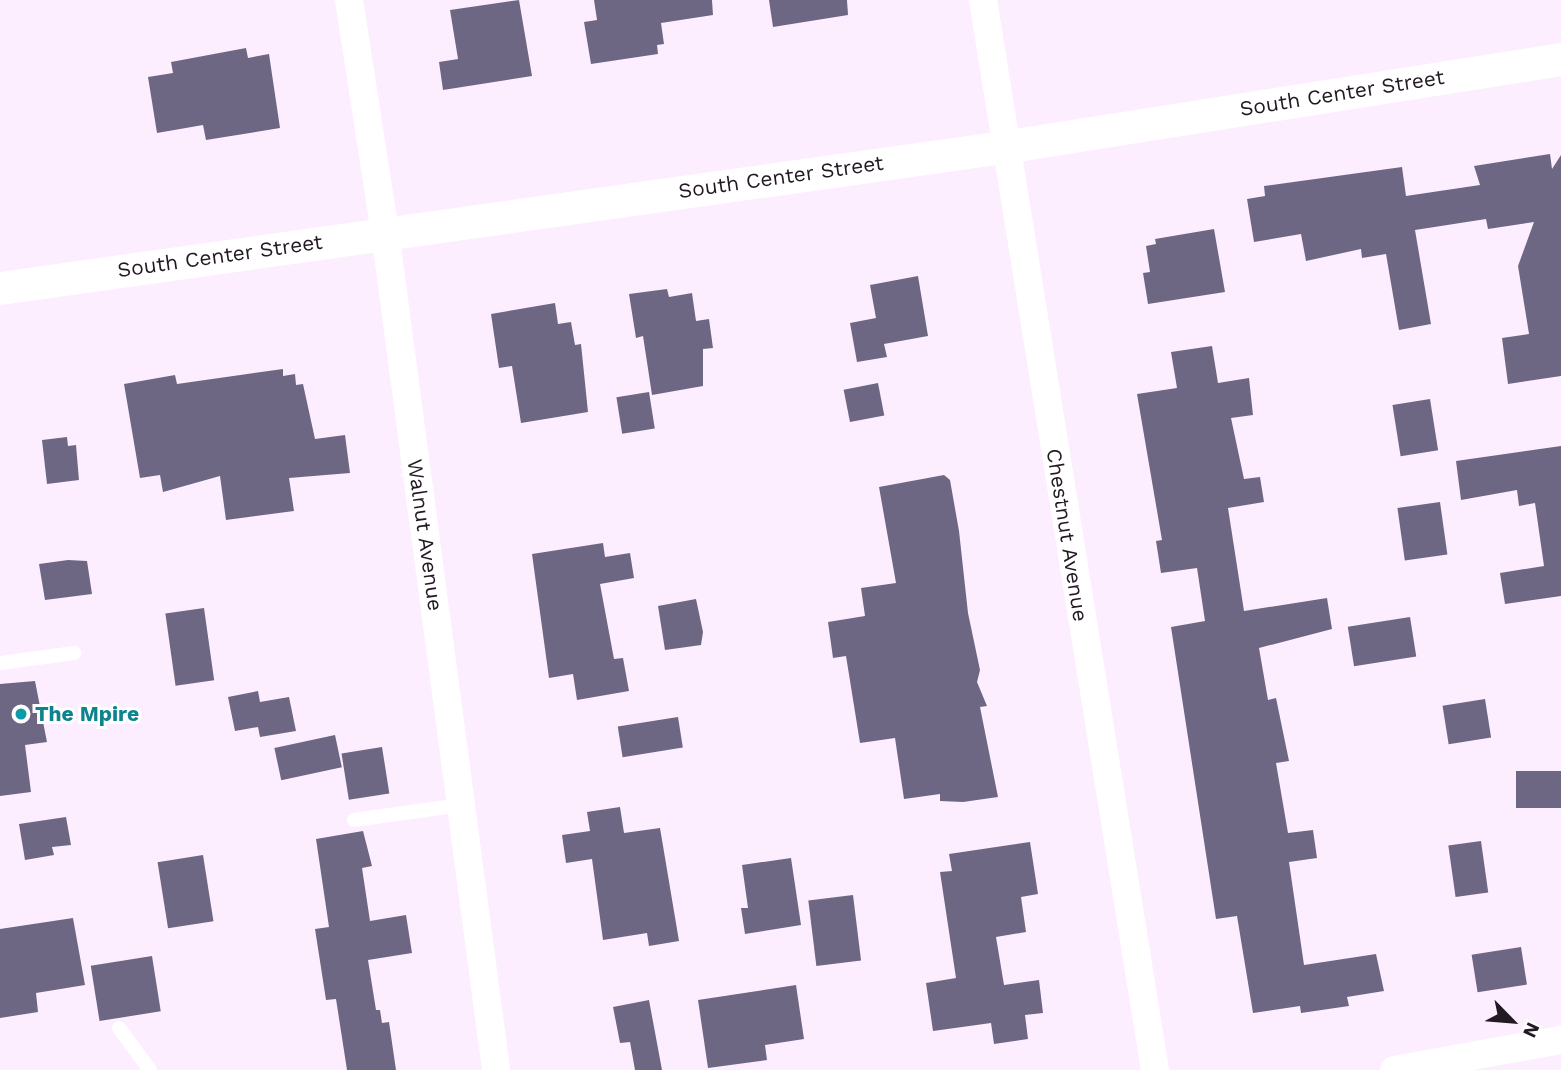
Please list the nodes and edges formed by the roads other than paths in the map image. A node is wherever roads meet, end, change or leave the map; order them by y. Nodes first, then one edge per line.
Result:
1 (349, 0) edge
2 (983, 0) edge
3 (1561, 59) edge
4 (1003, 147) junction
5 (385, 232) junction
6 (0, 288) edge
7 (74, 653) dead end
8 (0, 663) edge
9 (461, 805) junction
10 (354, 820) dead end
11 (119, 1028) dead end
12 (1561, 1040) edge
13 (150, 1070) edge
14 (496, 1070) edge
15 (1155, 1070) edge
16 (1394, 1070) edge

1 - 5 street, Walnut Avenue
2 - 4 street, Chestnut Avenue
3 - 4 street, South Center Street
4 - 5 street, South Center Street
4 - 15 street, Chestnut Avenue
5 - 6 street, South Center Street
5 - 9 street, Walnut Avenue
7 - 8 lane
9 - 10 lane
9 - 14 street, Walnut Avenue
11 - 13 lane
12 - 16 street

